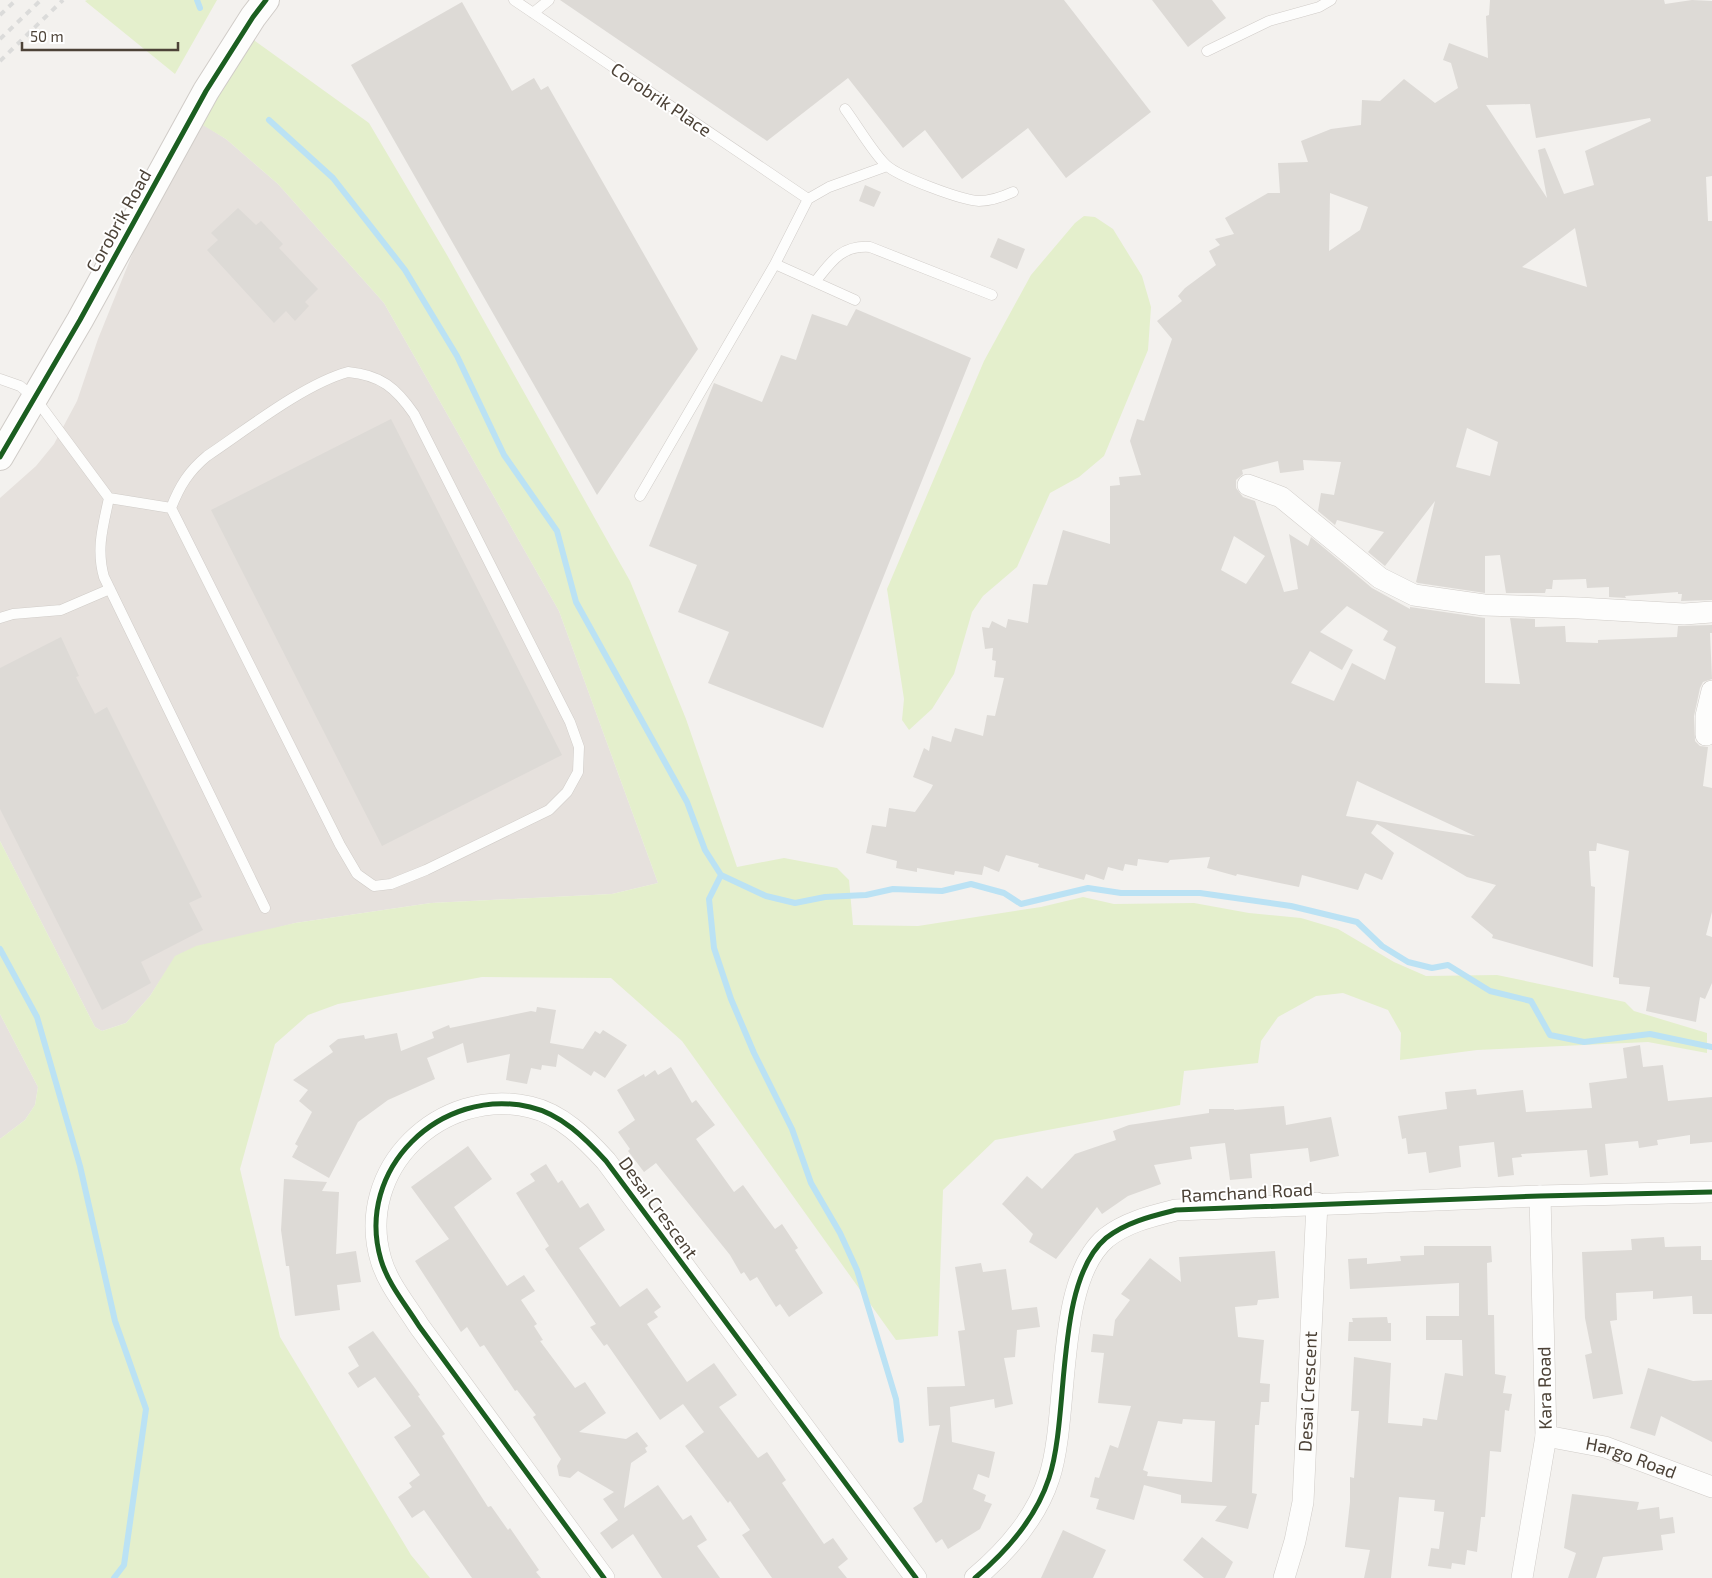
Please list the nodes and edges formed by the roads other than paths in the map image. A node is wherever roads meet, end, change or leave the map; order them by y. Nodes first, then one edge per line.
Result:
1 (266, 0) edge
2 (514, 0) edge
3 (549, 0) edge
4 (1331, 0) edge
5 (533, 13) junction
6 (1208, 51) dead end
7 (845, 109) dead end
8 (887, 166) junction
9 (1013, 192) dead end
10 (808, 199) junction
11 (775, 264) junction
12 (814, 282) junction
13 (992, 295) dead end
14 (855, 300) dead end
15 (0, 379) edge
16 (35, 398) junction
17 (0, 457) edge
18 (1248, 485) dead end
19 (640, 496) dead end
20 (109, 498) junction
21 (171, 508) junction
22 (110, 589) junction
23 (1712, 612) edge
24 (0, 618) edge
25 (1712, 691) edge
26 (1706, 735) dead end
27 (265, 908) dead end
28 (1712, 1192) edge
29 (1540, 1196) junction
30 (1317, 1204) junction
31 (1546, 1436) junction
32 (1712, 1487) edge
33 (604, 1578) edge
34 (916, 1578) edge
35 (975, 1578) edge
36 (1284, 1578) edge
37 (1522, 1578) edge

1 - 16 street, Corobrik Road
2 - 5 lane, Corobrik Place
3 - 5 lane
4 - 6 lane
5 - 10 lane, Corobrik Place
7 - 8 lane
8 - 9 lane
8 - 10 lane
10 - 11 lane
11 - 12 lane
11 - 19 lane
12 - 13 lane
12 - 14 lane
15 - 16 lane
16 - 17 street, Corobrik Road
16 - 20 lane
18 - 23 street
20 - 21 lane
20 - 22 lane
21 - 21 lane
22 - 24 lane
22 - 27 lane
25 - 26 street
28 - 29 street, Ramchand Road
29 - 30 street, Ramchand Road
29 - 31 street, Kara Road
30 - 35 street, Ramchand Road
30 - 36 street, Desai Crescent
31 - 32 street, Hargo Road
31 - 37 street, Kara Road
33 - 34 street, Desai Crescent

